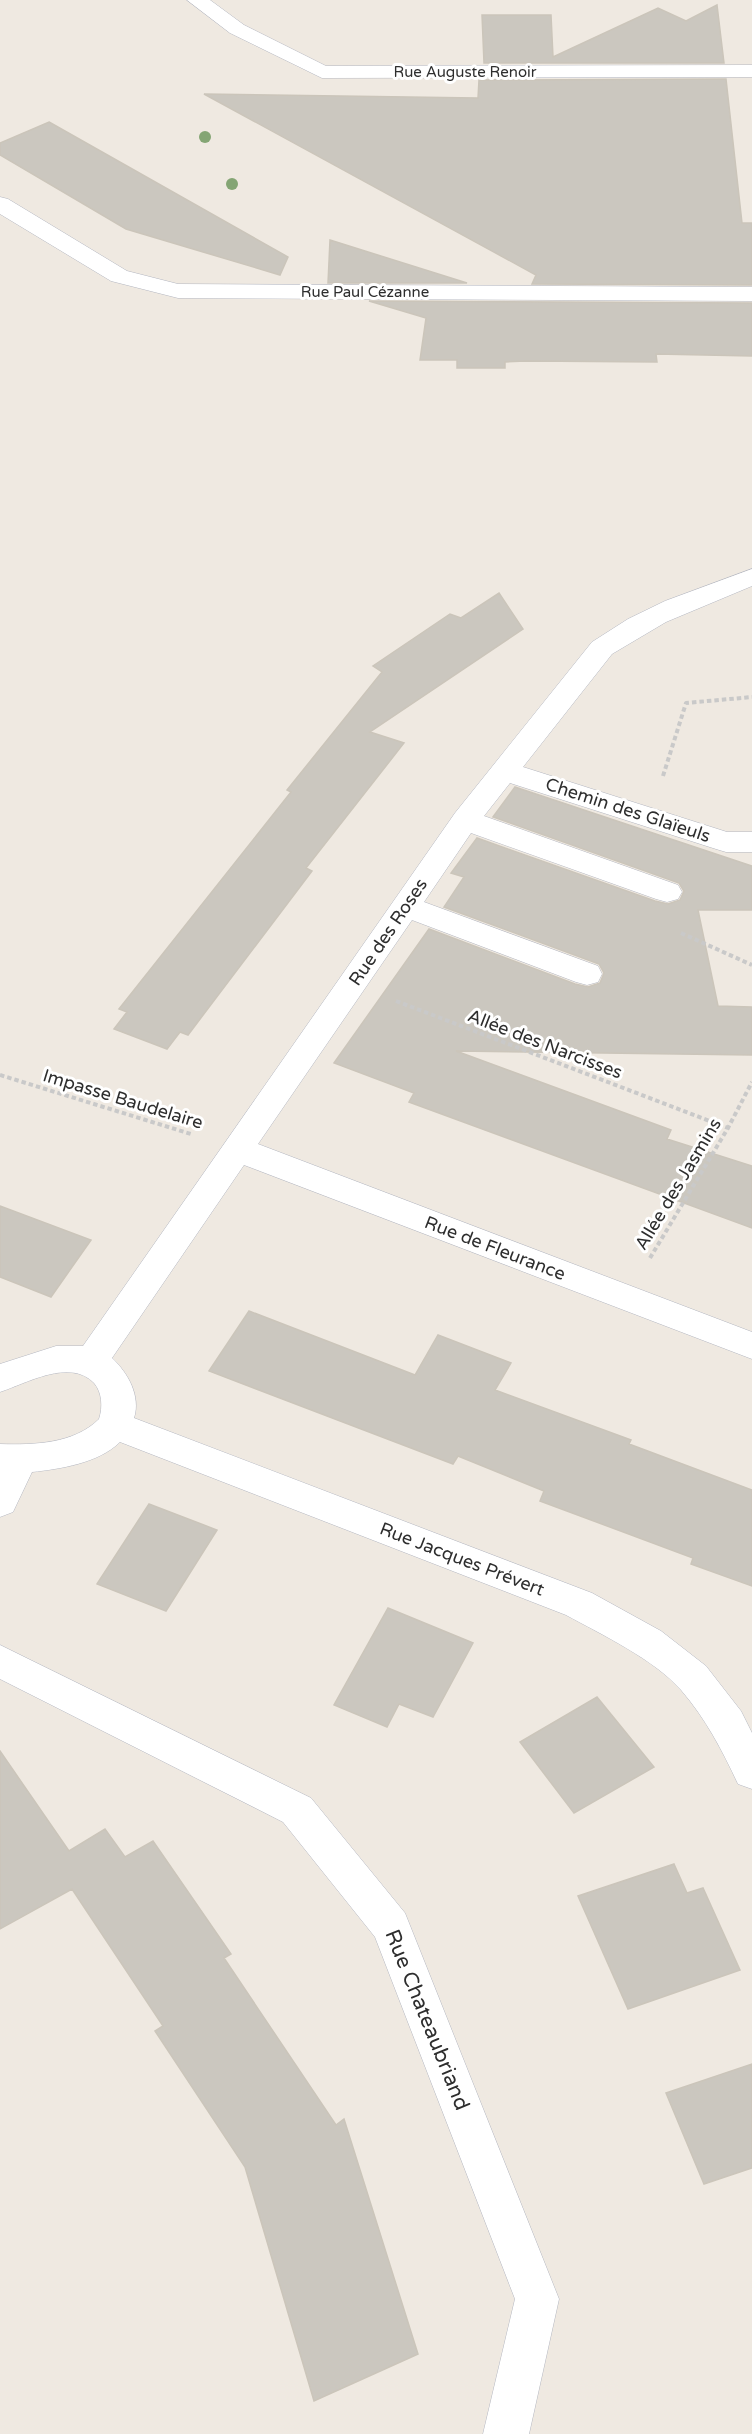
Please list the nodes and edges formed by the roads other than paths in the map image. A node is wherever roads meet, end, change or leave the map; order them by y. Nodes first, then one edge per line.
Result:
1 (197, 0) edge
2 (752, 71) edge
3 (0, 204) edge
4 (752, 294) edge
5 (752, 577) edge
6 (505, 771) junction
7 (465, 819) junction
8 (752, 842) edge
9 (667, 891) dead end
10 (404, 906) junction
11 (587, 974) dead end
12 (237, 1149) junction
13 (752, 1346) edge
14 (90, 1361) junction
15 (0, 1378) edge
16 (114, 1425) junction
17 (10, 1459) edge
18 (0, 1502) edge
19 (0, 1661) edge
20 (752, 1772) edge
21 (506, 2434) edge

1 - 2 street, Rue Auguste Renoir
3 - 4 street, Rue Paul Cézanne
5 - 6 street, Rue des Roses
6 - 7 street, Rue des Roses
6 - 8 street, Chemin des Glaïeuls
7 - 9 street
7 - 10 street, Rue des Roses
10 - 11 street
10 - 12 street, Rue des Roses
12 - 13 street, Rue de Fleurance
12 - 14 street, Rue des Roses
14 - 15 street
14 - 16 street
16 - 17 street
16 - 20 street, Rue Jacques Prévert
17 - 18 street
19 - 21 street, Rue Chateaubriand

